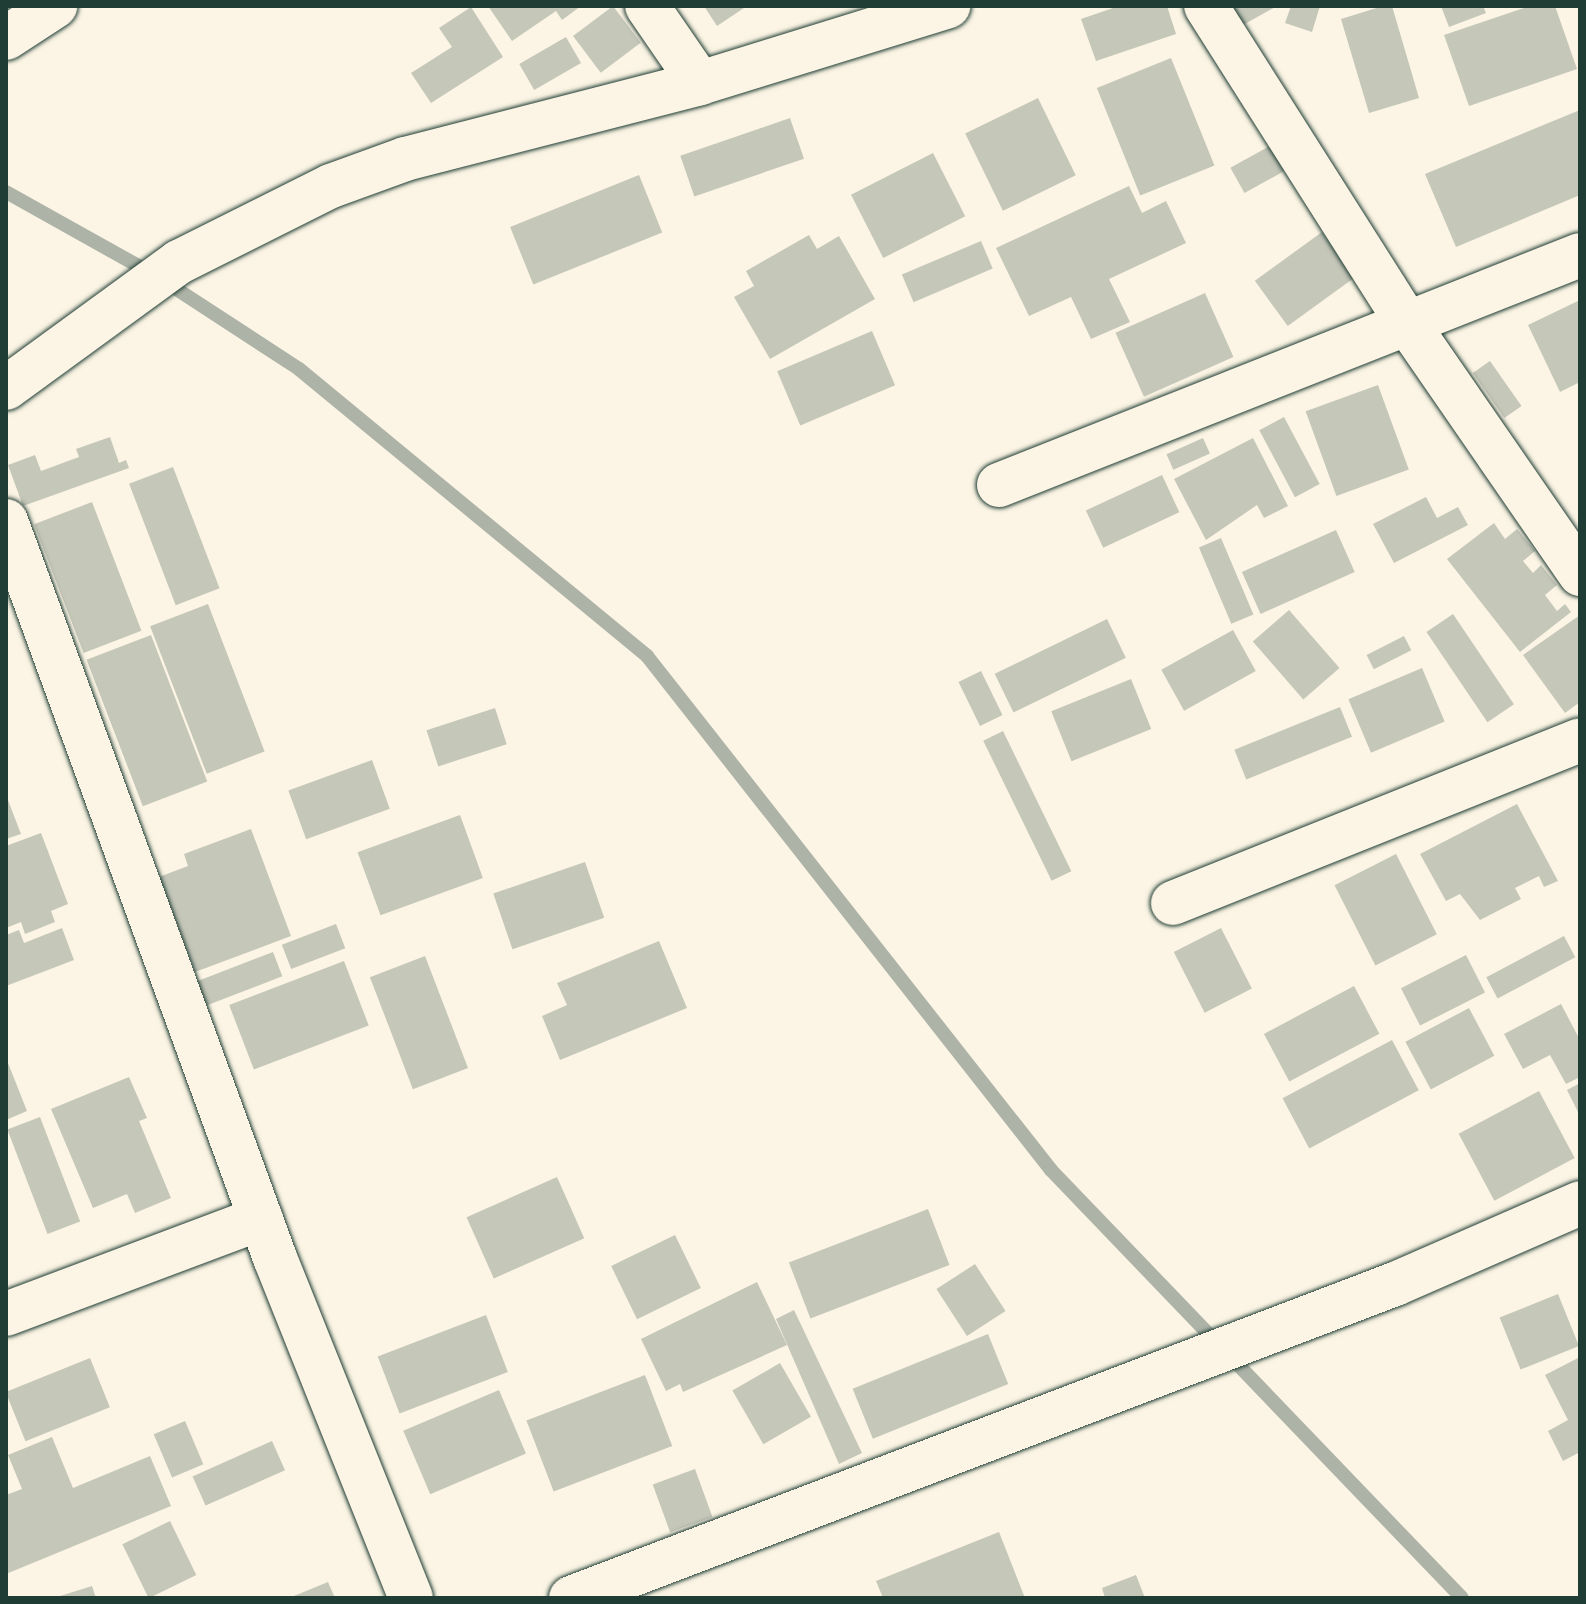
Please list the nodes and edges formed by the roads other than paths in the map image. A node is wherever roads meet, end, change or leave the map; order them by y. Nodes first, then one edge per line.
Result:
1 (55, 6) edge
2 (647, 6) edge
3 (948, 6) edge
4 (1206, 6) edge
5 (6, 38) edge
6 (700, 83) junction
7 (1580, 255) edge
8 (1407, 323) junction
9 (6, 388) edge
10 (999, 485) dead end
11 (6, 521) edge
12 (1580, 574) edge
13 (1580, 740) edge
14 (1173, 903) dead end
15 (1580, 1203) edge
16 (261, 1218) junction
17 (6, 1314) edge
18 (411, 1598) edge
19 (571, 1598) edge

1 - 5 street
2 - 6 street
3 - 6 street
4 - 8 street
6 - 9 street
7 - 8 street
8 - 10 street
8 - 12 street
11 - 16 street
13 - 14 street
15 - 19 street
16 - 17 street
16 - 18 street

